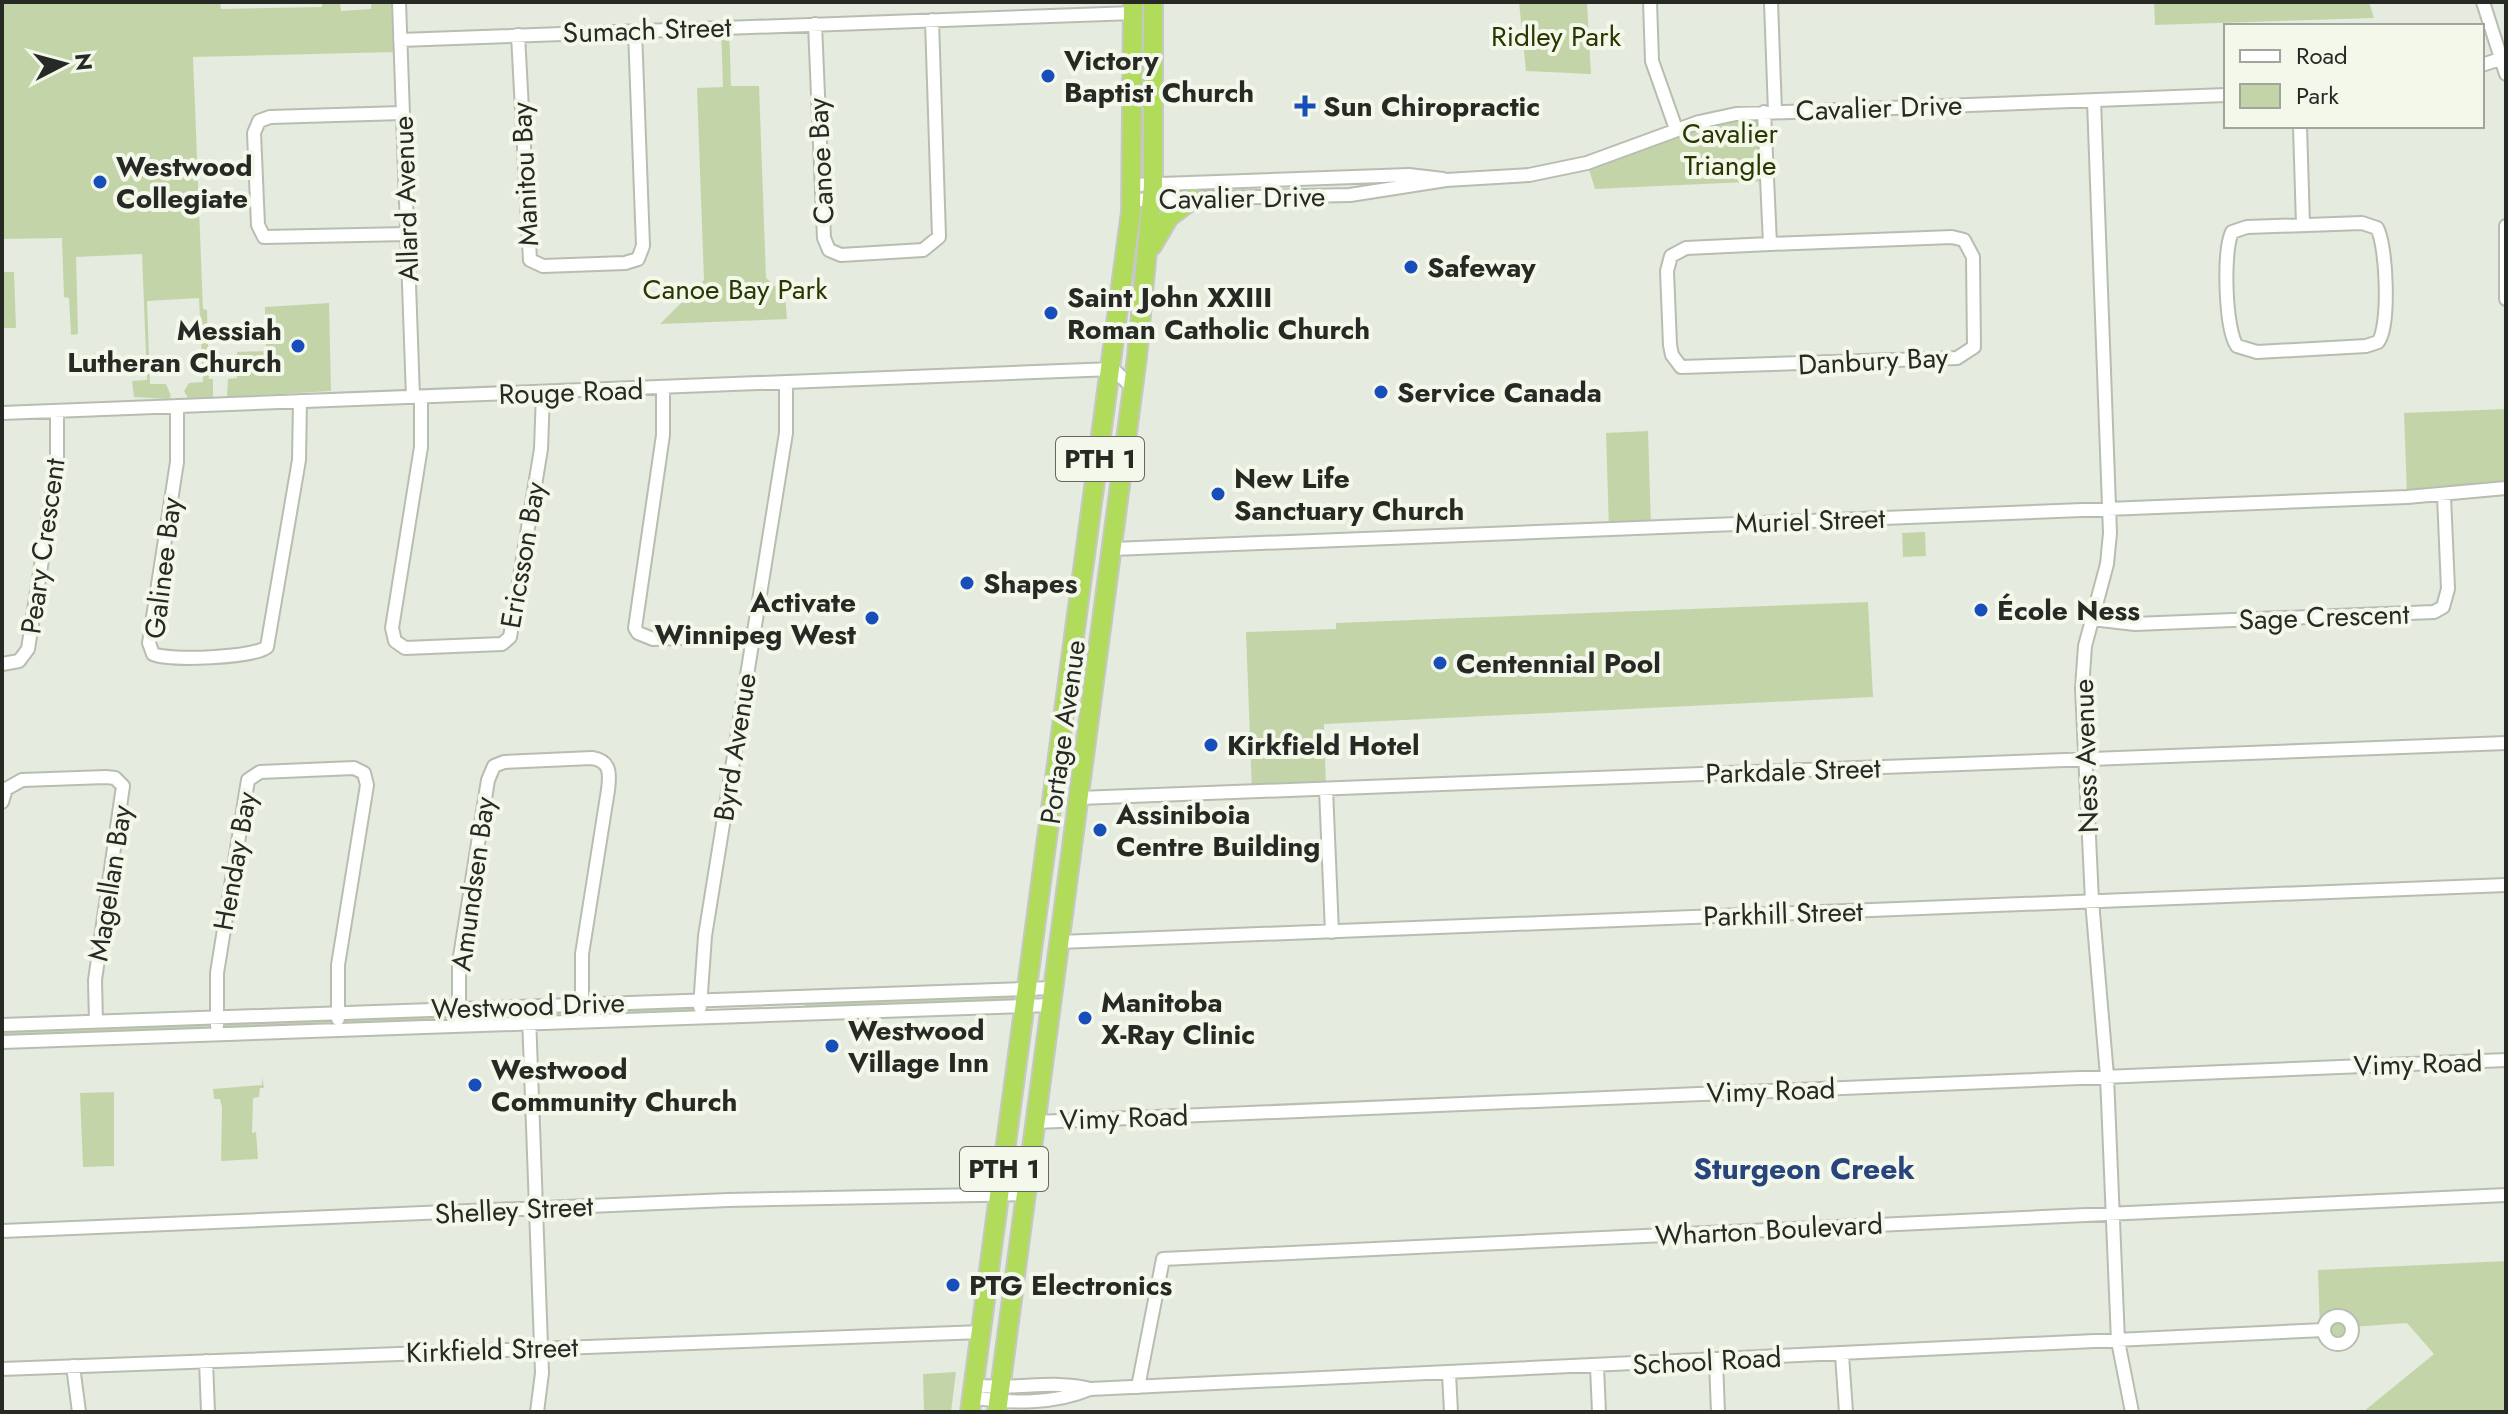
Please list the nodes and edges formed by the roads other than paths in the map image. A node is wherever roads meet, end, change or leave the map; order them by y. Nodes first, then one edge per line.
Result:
1 (399, 2) edge
2 (1153, 2) edge
3 (1650, 2) edge
4 (1771, 2) edge
5 (2483, 2) edge
6 (1134, 7) edge
7 (932, 20) junction
8 (815, 24) junction
9 (635, 31) junction
10 (518, 35) junction
11 (400, 40) junction
12 (2504, 58) edge
13 (2484, 64) edge
14 (2506, 74) edge
15 (2224, 95) edge
16 (2094, 101) junction
17 (1770, 112) junction
18 (402, 113) junction
19 (2300, 128) edge
20 (1676, 129) junction
21 (1446, 180) junction
22 (1133, 193) junction
23 (1153, 193) junction
24 (1193, 199) junction
25 (2303, 225) junction
26 (2506, 226) edge
27 (407, 234) junction
28 (1770, 244) junction
29 (1146, 260) junction
30 (2506, 299) edge
31 (1116, 341) junction
32 (1113, 369) junction
33 (1134, 380) junction
34 (786, 382) junction
35 (663, 388) junction
36 (543, 393) junction
37 (417, 397) junction
38 (300, 401) junction
39 (177, 406) junction
40 (57, 411) junction
41 (2, 413) edge
42 (2506, 488) edge
43 (2444, 496) junction
44 (2109, 508) junction
45 (1113, 549) junction
46 (2092, 619) junction
47 (753, 635) junction
48 (2, 664) edge
49 (2506, 743) edge
50 (2086, 760) junction
51 (1326, 789) junction
52 (1079, 798) junction
53 (2, 802) edge
54 (2506, 885) edge
55 (2092, 901) junction
56 (1332, 932) junction
57 (1059, 942) junction
58 (1028, 996) junction
59 (1052, 996) junction
60 (700, 1002) junction
61 (582, 1004) junction
62 (529, 1006) junction
63 (459, 1008) junction
64 (338, 1012) junction
65 (698, 1017) junction
66 (217, 1018) junction
67 (96, 1022) junction
68 (529, 1023) junction
69 (2, 1025) edge
70 (459, 1026) junction
71 (339, 1030) junction
72 (218, 1034) junction
73 (2, 1042) edge
74 (2506, 1060) edge
75 (2107, 1076) junction
76 (1036, 1122) junction
77 (1026, 1194) junction
78 (1000, 1195) junction
79 (2506, 1195) edge
80 (536, 1210) junction
81 (2112, 1213) junction
82 (2, 1231) edge
83 (2324, 1330) dead end
84 (982, 1332) junction
85 (2118, 1341) junction
86 (541, 1348) junction
87 (1842, 1355) junction
88 (206, 1361) junction
89 (1716, 1361) junction
90 (73, 1366) junction
91 (1597, 1367) junction
92 (2, 1369) edge
93 (1449, 1374) junction
94 (1138, 1387) junction
95 (972, 1398) edge
96 (998, 1401) edge
97 (79, 1412) edge
98 (208, 1412) edge
99 (537, 1412) edge
100 (1451, 1412) edge
101 (1599, 1412) edge
102 (1718, 1412) edge
103 (1846, 1412) edge
104 (2132, 1412) edge

1 - 11 street, Allard Avenue
2 - 23 highway, Portage Avenue / PTH 1
3 - 20 street
4 - 17 street
5 - 12 street
6 - 7 street, Sumach Street
6 - 22 highway, Portage Avenue / PTH 1
7 - 8 street, Sumach Street
7 - 8 street, Canoe Bay
8 - 9 street, Sumach Street
9 - 10 street, Sumach Street
9 - 10 street, Manitou Bay
10 - 11 street, Sumach Street
11 - 18 street, Allard Avenue
12 - 13 street
12 - 14 street
15 - 16 street, Cavalier Drive
16 - 17 street, Cavalier Drive
16 - 44 street, Ness Avenue
17 - 20 street, Cavalier Drive
17 - 28 street
18 - 27 street, Allard Avenue
18 - 27 street
19 - 25 street
20 - 21 street, Cavalier Drive
21 - 23 street, Cavalier Drive
21 - 24 street, Cavalier Drive
22 - 23 street, Cavalier Drive
22 - 31 highway, Portage Avenue / PTH 1
23 - 24 street, Cavalier Drive
23 - 29 highway, Portage Avenue / PTH 1
24 - 29 highway
25 - 25 street
26 - 30 street
27 - 37 street, Allard Avenue
28 - 28 street, Danbury Bay
29 - 33 highway, Portage Avenue / PTH 1
31 - 32 highway, Portage Avenue / PTH 1
31 - 33 highway
32 - 33 street
32 - 34 street, Rouge Road
32 - 58 highway, Portage Avenue / PTH 1
33 - 45 highway, Portage Avenue / PTH 1
34 - 35 street, Rouge Road
34 - 47 street, Byrd Avenue
35 - 36 street, Rouge Road
35 - 47 street
36 - 37 street, Rouge Road
36 - 37 street, Ericsson Bay
37 - 38 street, Rouge Road
38 - 39 street, Rouge Road
38 - 39 street, Galinee Bay
39 - 40 street, Rouge Road
40 - 41 street, Rouge Road
40 - 48 street, Peary Crescent
42 - 43 street, Muriel Street
43 - 44 street, Muriel Street
43 - 46 street, Sage Crescent
44 - 45 street, Muriel Street
44 - 46 street, Ness Avenue
45 - 52 highway, Portage Avenue / PTH 1
46 - 50 street, Ness Avenue
47 - 60 street, Byrd Avenue
49 - 50 street, Parkdale Street
50 - 51 street, Parkdale Street
50 - 55 street, Ness Avenue
51 - 52 street, Parkdale Street
51 - 56 street
52 - 57 highway, Portage Avenue / PTH 1
53 - 67 street, Magellan Bay
54 - 55 street, Parkhill Street
55 - 56 street, Parkhill Street
55 - 75 street, Ness Avenue
56 - 57 street, Parkhill Street
57 - 59 highway, Portage Avenue / PTH 1
58 - 59 street, Westwood Drive
58 - 60 street, Westwood Drive
58 - 65 street, Westwood Drive
58 - 78 highway, Portage Avenue / PTH 1
59 - 76 highway, Portage Avenue / PTH 1
60 - 61 street, Westwood Drive
60 - 65 street, Byrd Avenue
61 - 62 street, Westwood Drive
61 - 63 street, Amundsen Bay
62 - 63 street, Westwood Drive
62 - 68 street
63 - 64 street, Westwood Drive
63 - 70 street, Amundsen Bay
64 - 66 street, Westwood Drive
64 - 66 street, Henday Bay
64 - 71 street, Henday Bay
65 - 68 street, Westwood Drive
66 - 67 street, Westwood Drive
66 - 72 street, Henday Bay
67 - 69 street, Westwood Drive
68 - 70 street, Westwood Drive
68 - 80 street
70 - 71 street, Westwood Drive
71 - 72 street, Westwood Drive
72 - 73 street, Westwood Drive
74 - 75 street, Vimy Road
75 - 76 street, Vimy Road
75 - 81 street, Ness Avenue
76 - 77 highway, Portage Avenue / PTH 1
77 - 78 street, Shelley Street
77 - 96 highway, Portage Avenue / PTH 1
78 - 80 street, Shelley Street
78 - 84 highway, Portage Avenue / PTH 1
79 - 81 street, Wharton Boulevard
80 - 82 street, Shelley Street
80 - 86 street
81 - 85 street, Ness Avenue
81 - 94 street, Wharton Boulevard
83 - 85 street, School Road
84 - 86 street, Kirkfield Street
84 - 95 highway, Portage Avenue / PTH 1
85 - 87 street, School Road
85 - 104 street, Ness Avenue
86 - 88 street, Kirkfield Street
86 - 99 street
87 - 89 street, School Road
87 - 103 street
88 - 90 street, Kirkfield Street
88 - 98 street
89 - 91 street, School Road
89 - 102 street
90 - 92 street, Kirkfield Street
90 - 97 street
91 - 93 street, School Road
91 - 101 street
93 - 94 street, School Road
93 - 100 street
94 - 96 street, School Road
95 - 96 street, School Road

